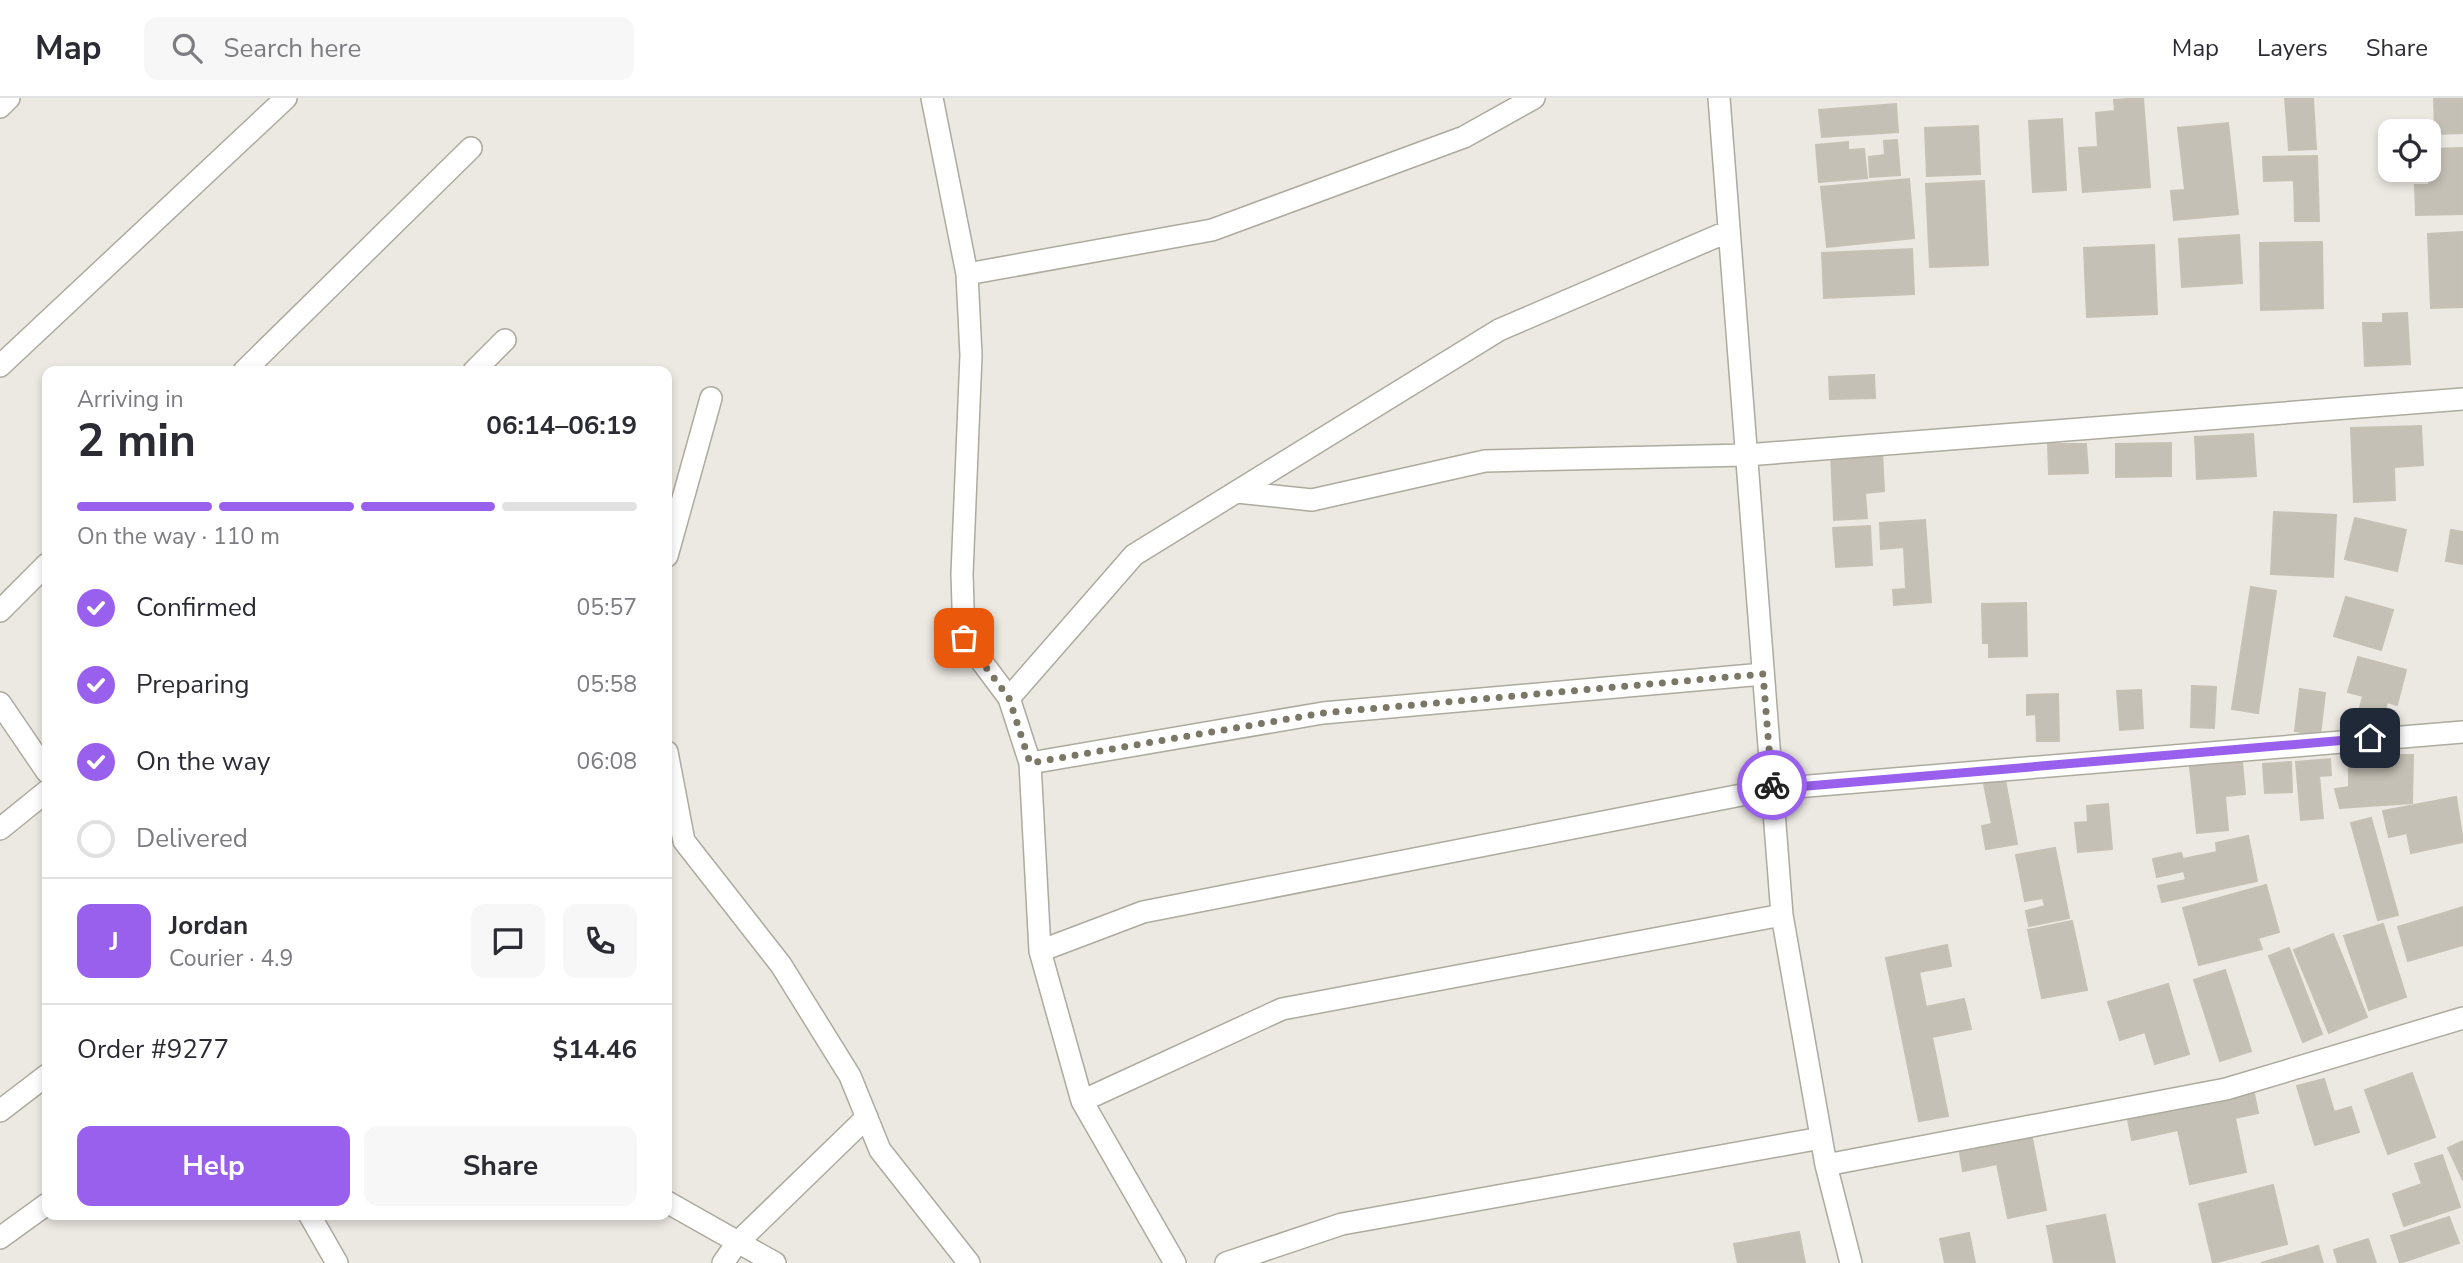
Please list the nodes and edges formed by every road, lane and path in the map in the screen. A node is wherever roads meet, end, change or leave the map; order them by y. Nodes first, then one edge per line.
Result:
1 (9, 98) edge
2 (286, 98) edge
3 (932, 98) edge
4 (1534, 98) edge
5 (1719, 98) edge
6 (0, 107) edge
7 (471, 148) dead end
8 (1729, 231) junction
9 (967, 274) junction
10 (505, 340) dead end
11 (0, 366) edge
12 (249, 366) edge
13 (479, 366) edge
14 (710, 398) dead end
15 (2463, 399) edge
16 (1746, 455) junction
17 (1237, 492) junction
18 (672, 537) edge
19 (42, 569) edge
20 (0, 611) edge
21 (1763, 674) junction
22 (1009, 698) junction
23 (0, 703) edge
24 (2463, 732) edge
25 (1030, 763) junction
26 (42, 765) edge
27 (672, 778) edge
28 (1772, 789) junction
29 (42, 795) edge
30 (0, 829) edge
31 (1782, 915) junction
32 (1040, 951) junction
33 (2463, 1018) edge
34 (42, 1079) edge
35 (1082, 1101) junction
36 (0, 1111) edge
37 (867, 1117) junction
38 (1821, 1138) junction
39 (1826, 1166) junction
40 (672, 1205) edge
41 (42, 1208) edge
42 (312, 1220) edge
43 (0, 1238) edge
44 (737, 1243) junction
45 (337, 1263) edge
46 (723, 1263) edge
47 (775, 1263) edge
48 (968, 1263) edge
49 (1175, 1263) edge
50 (1226, 1263) edge
51 (1851, 1263) edge

1 - 6 street
2 - 11 street
3 - 9 street
4 - 9 street
5 - 8 street
7 - 12 street
8 - 16 street
8 - 17 street
9 - 22 street
10 - 13 street
14 - 18 street
15 - 16 street
16 - 17 street
16 - 21 street
17 - 22 street
19 - 20 street
21 - 25 street
21 - 28 street
22 - 25 street
23 - 26 street
24 - 28 street
25 - 32 street
27 - 37 street
28 - 31 street
28 - 32 street
29 - 30 street
31 - 35 street
31 - 38 street
32 - 35 street
33 - 39 street
34 - 36 street
35 - 49 street
37 - 44 street
37 - 48 street
38 - 39 street
38 - 50 street
39 - 51 street
40 - 44 street
41 - 43 street
42 - 45 street
44 - 46 street
44 - 47 street

